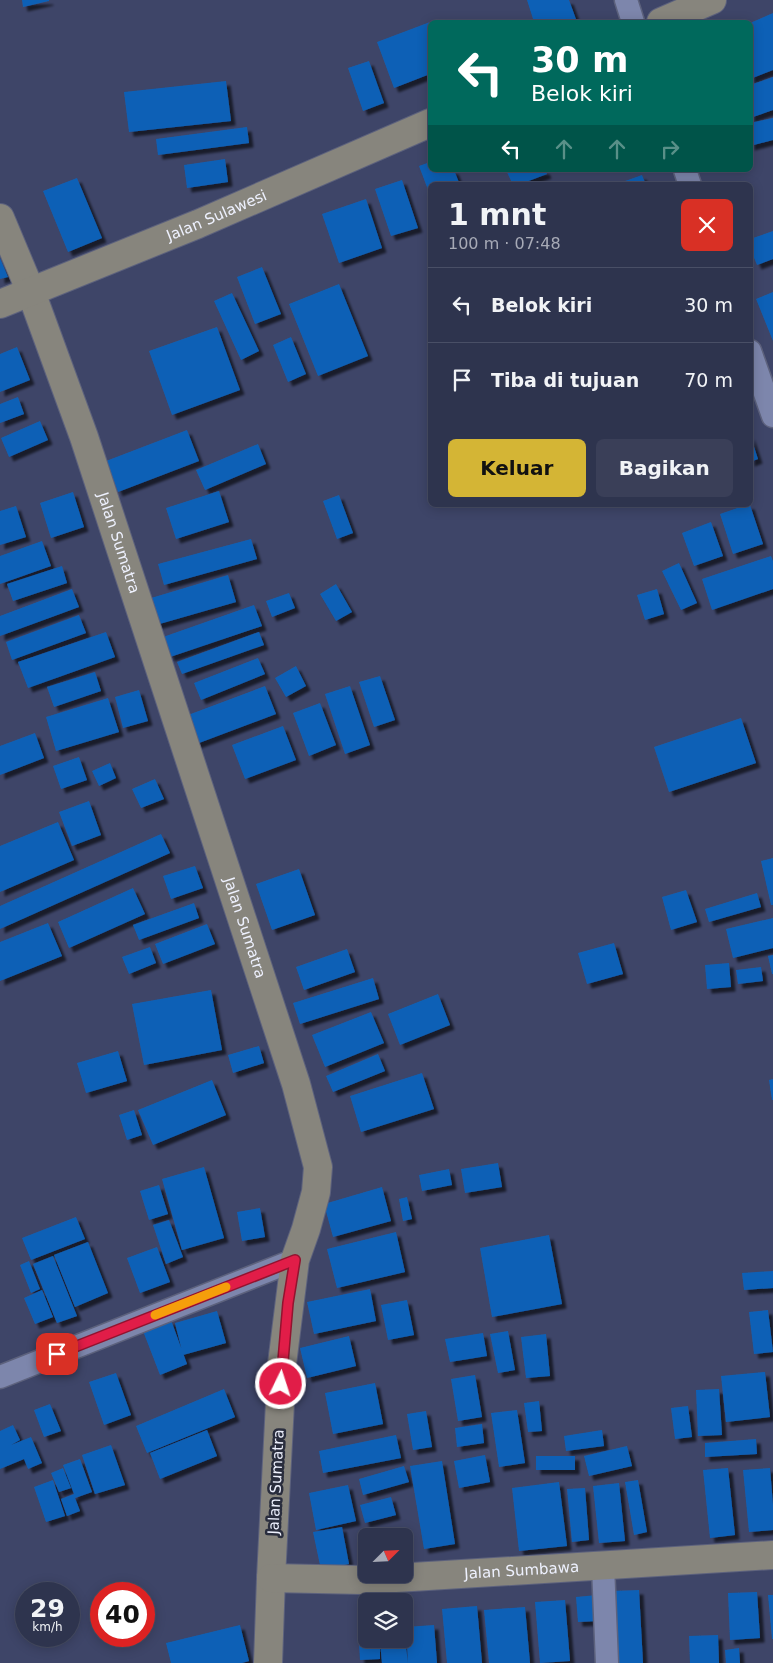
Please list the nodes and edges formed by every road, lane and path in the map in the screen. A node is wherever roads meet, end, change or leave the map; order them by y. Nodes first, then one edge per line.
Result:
1 (626, 0) edge
2 (712, 0) edge
3 (632, 20) edge
4 (666, 20) edge
5 (428, 124) edge
6 (0, 218) edge
7 (31, 292) junction
8 (0, 304) edge
9 (753, 358) edge
10 (771, 403) edge
11 (295, 1260) junction
12 (0, 1377) edge
13 (773, 1555) edge
14 (603, 1566) junction
15 (271, 1578) junction
16 (268, 1663) edge
17 (607, 1663) edge

1 - 3 street
2 - 4 street
5 - 7 street, Jalan Sulawesi
6 - 7 street, Jalan Sumatra
7 - 8 street, Jalan Sulawesi
7 - 11 street, Jalan Sumatra
9 - 10 street
11 - 12 street
11 - 15 street, Jalan Sumatra
13 - 14 street, Jalan Sumbawa
14 - 15 street, Jalan Sumbawa
14 - 17 street
15 - 16 street, Jalan Sumatra

